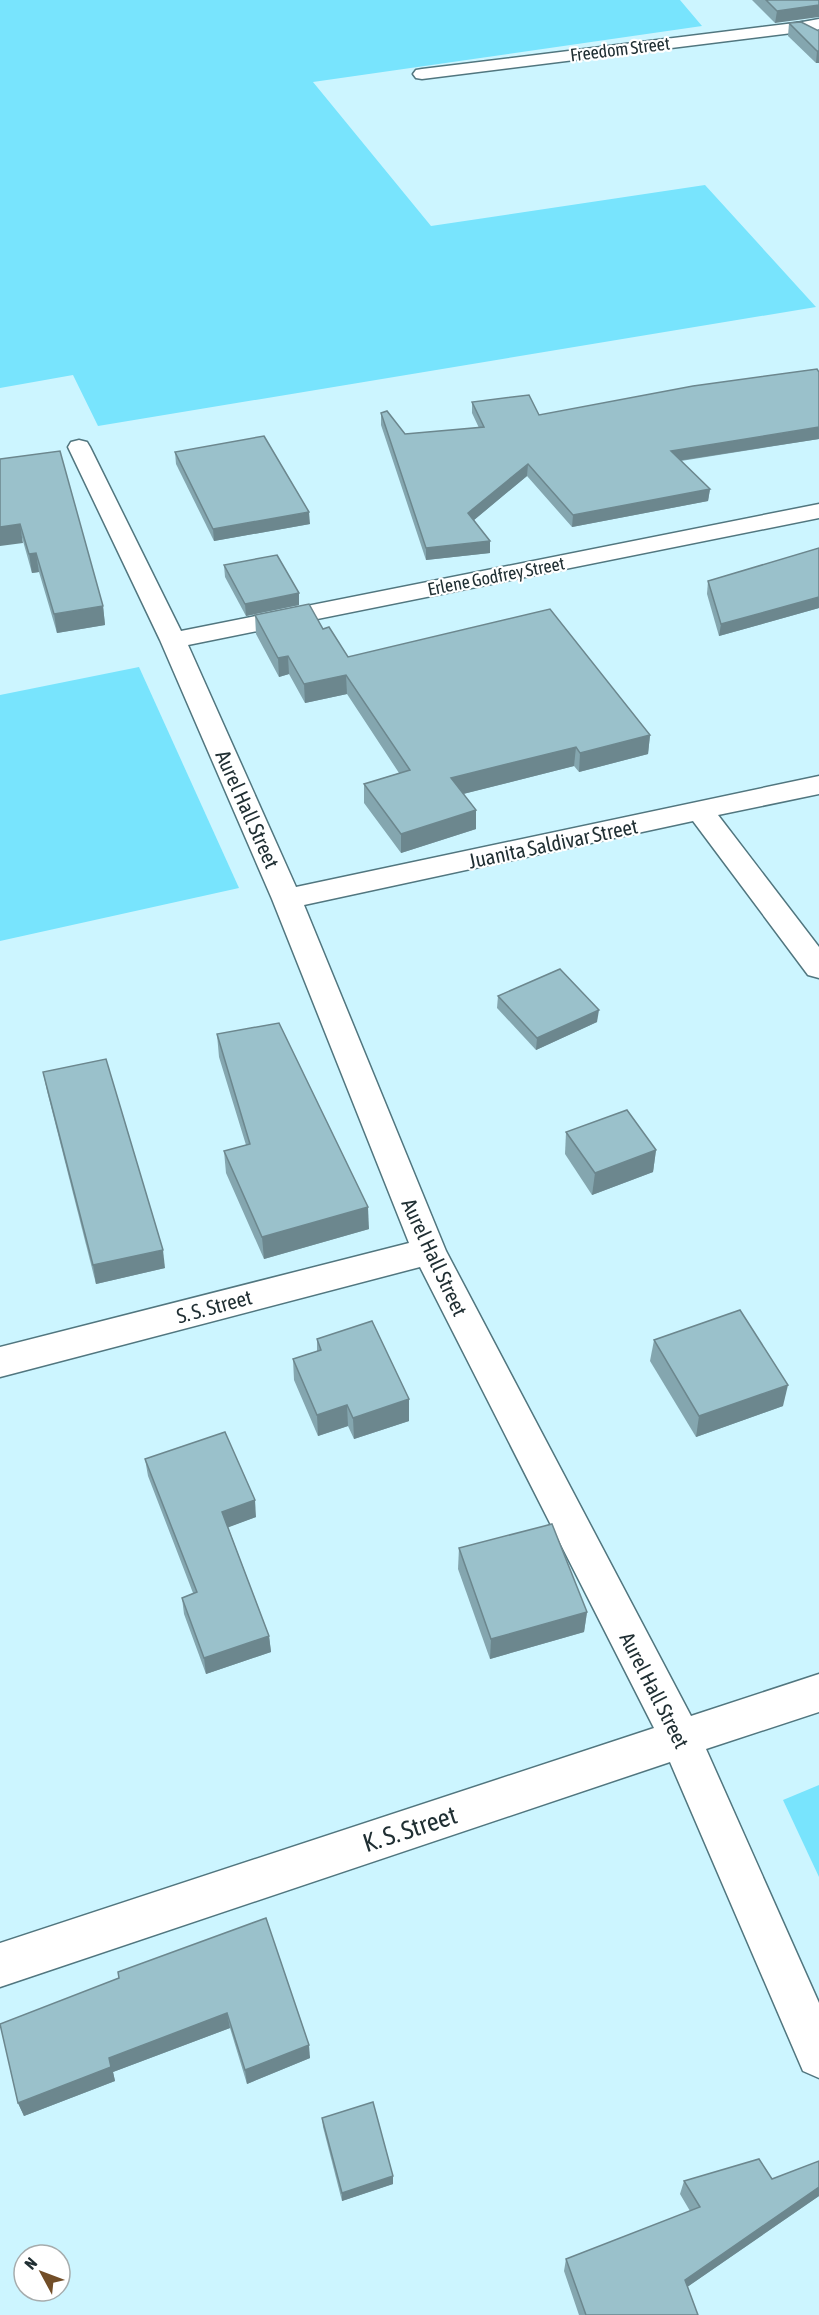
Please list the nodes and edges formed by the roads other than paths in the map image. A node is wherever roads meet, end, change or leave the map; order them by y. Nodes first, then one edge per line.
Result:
1 (811, 26) edge
2 (819, 37) edge
3 (422, 74) dead end
4 (79, 447) dead end
5 (819, 511) edge
6 (173, 640) junction
7 (819, 785) edge
8 (701, 812) junction
9 (287, 899) junction
10 (819, 968) edge
11 (429, 1251) junction
12 (0, 1362) edge
13 (819, 1693) edge
14 (681, 1739) junction
15 (0, 1965) edge
16 (819, 2055) edge

1 - 2 street
1 - 3 street, Freedom Street
4 - 6 street, Aurel Hall Street
5 - 6 street, Erlene Godfrey Street
6 - 9 street, Aurel Hall Street
7 - 8 street, Juanita Saldivar Street
8 - 9 street, Juanita Saldivar Street
8 - 10 street
9 - 11 street, Aurel Hall Street
11 - 12 street, S. S. Street
11 - 14 street, Aurel Hall Street
13 - 14 street, K. S. Street
14 - 15 street, K. S. Street
14 - 16 street, Aurel Hall Street

